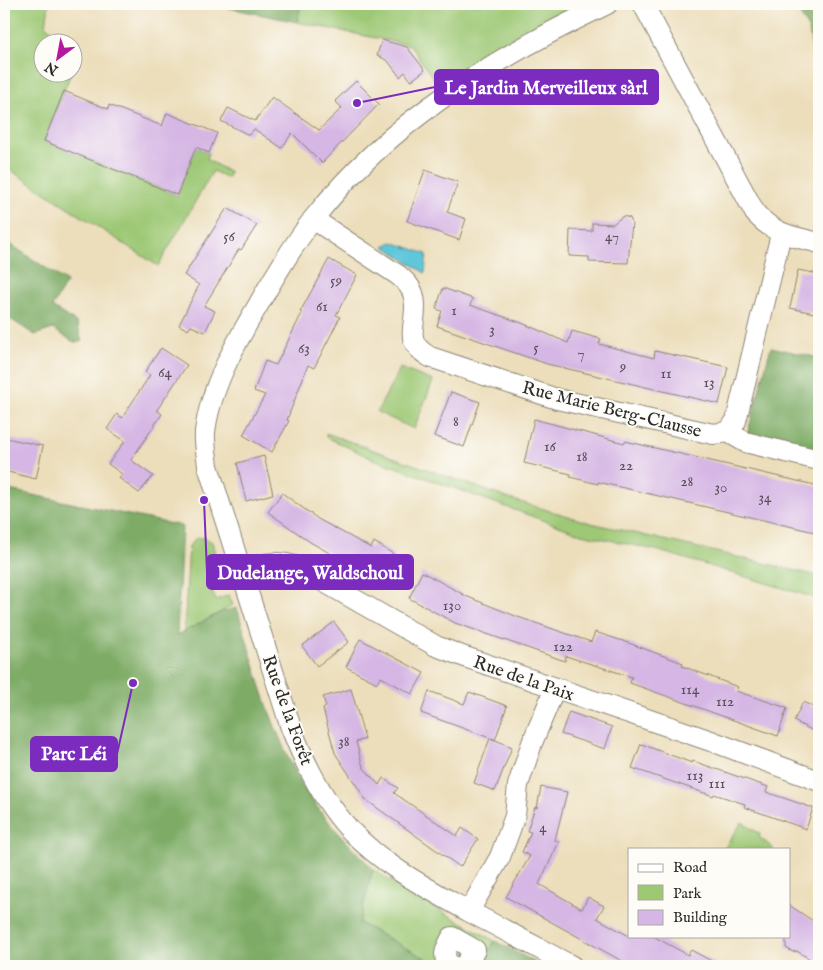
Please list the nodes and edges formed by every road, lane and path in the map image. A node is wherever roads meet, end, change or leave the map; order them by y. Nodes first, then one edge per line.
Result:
1 (607, 4) edge
2 (643, 4) edge
3 (313, 219) junction
4 (781, 234) junction
5 (819, 243) edge
6 (728, 432) junction
7 (819, 460) edge
8 (240, 571) junction
9 (555, 688) junction
10 (819, 781) edge
11 (469, 911) junction
12 (452, 966) edge
13 (464, 966) edge
14 (572, 966) edge

1 - 3 street, Rue de la Forêt
2 - 4 street
3 - 6 street, Rue Marie Berg-Clausse
3 - 8 street, Rue de la Forêt
4 - 5 street
4 - 6 street, Rue Marie Berg-Clausse
6 - 7 street, Rue Marie Berg-Clausse
8 - 9 street, Rue de la Paix
8 - 11 street, Rue de la Forêt
9 - 10 street, Rue de la Paix
9 - 11 street
11 - 14 street, Rue de la Forêt
12 - 13 street

